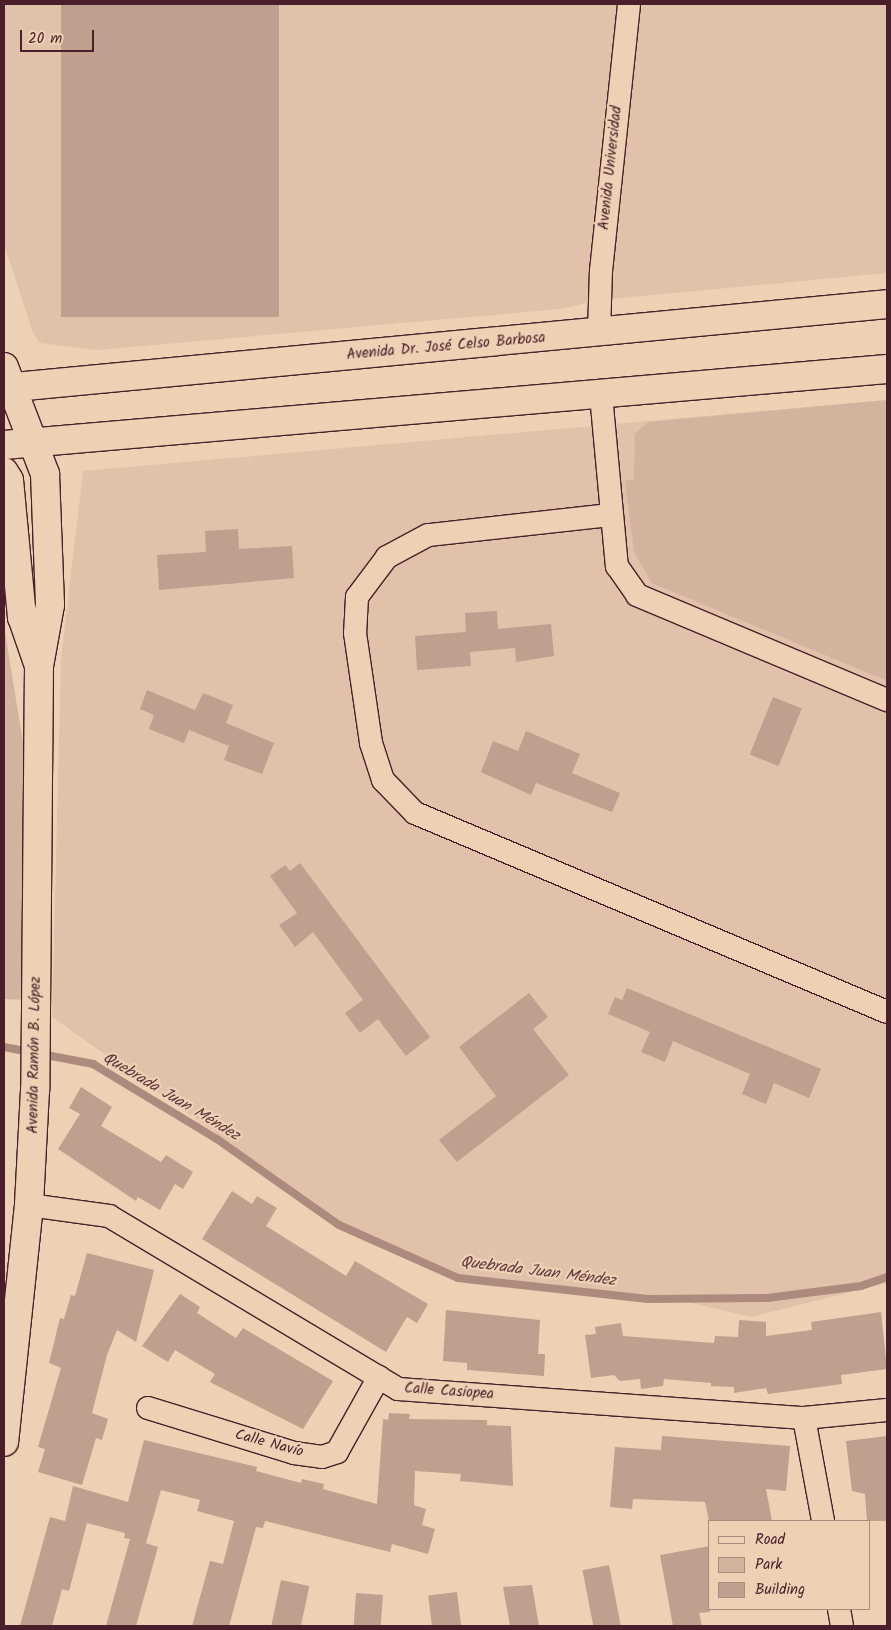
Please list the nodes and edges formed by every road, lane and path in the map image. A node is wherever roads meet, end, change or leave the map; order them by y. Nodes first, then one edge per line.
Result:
1 (629, 4) edge
2 (887, 304) edge
3 (600, 333) junction
4 (887, 368) edge
5 (6, 381) edge
6 (601, 395) junction
7 (32, 442) junction
8 (4, 445) edge
9 (4, 472) edge
10 (610, 516) junction
11 (39, 666) junction
12 (887, 700) edge
13 (887, 1012) edge
14 (29, 1205) junction
15 (379, 1377) junction
16 (148, 1408) dead end
17 (887, 1410) edge
18 (804, 1418) junction
19 (4, 1442) edge
20 (823, 1520) edge
21 (839, 1610) edge
22 (842, 1626) edge

1 - 3 street, Avenida Universidad
2 - 3 main road, Avenida Dr. José Celso Barbosa
3 - 5 main road, Avenida Dr. José Celso Barbosa
4 - 6 main road
5 - 7 main road, Avenida Ramón B. López
6 - 7 main road
6 - 10 street
7 - 8 main road
7 - 11 main road, Avenida Ramón B. López
9 - 11 main road, Avenida Ramón B. López
10 - 12 street
10 - 13 street
11 - 14 main road, Avenida Ramón B. López
14 - 15 street, Calle Casiopea
14 - 19 main road, Avenida Ramón B. López
15 - 16 street, Calle Navío
15 - 18 street, Calle Casiopea
17 - 18 street, Calle Casiopea
18 - 20 street
21 - 22 street

